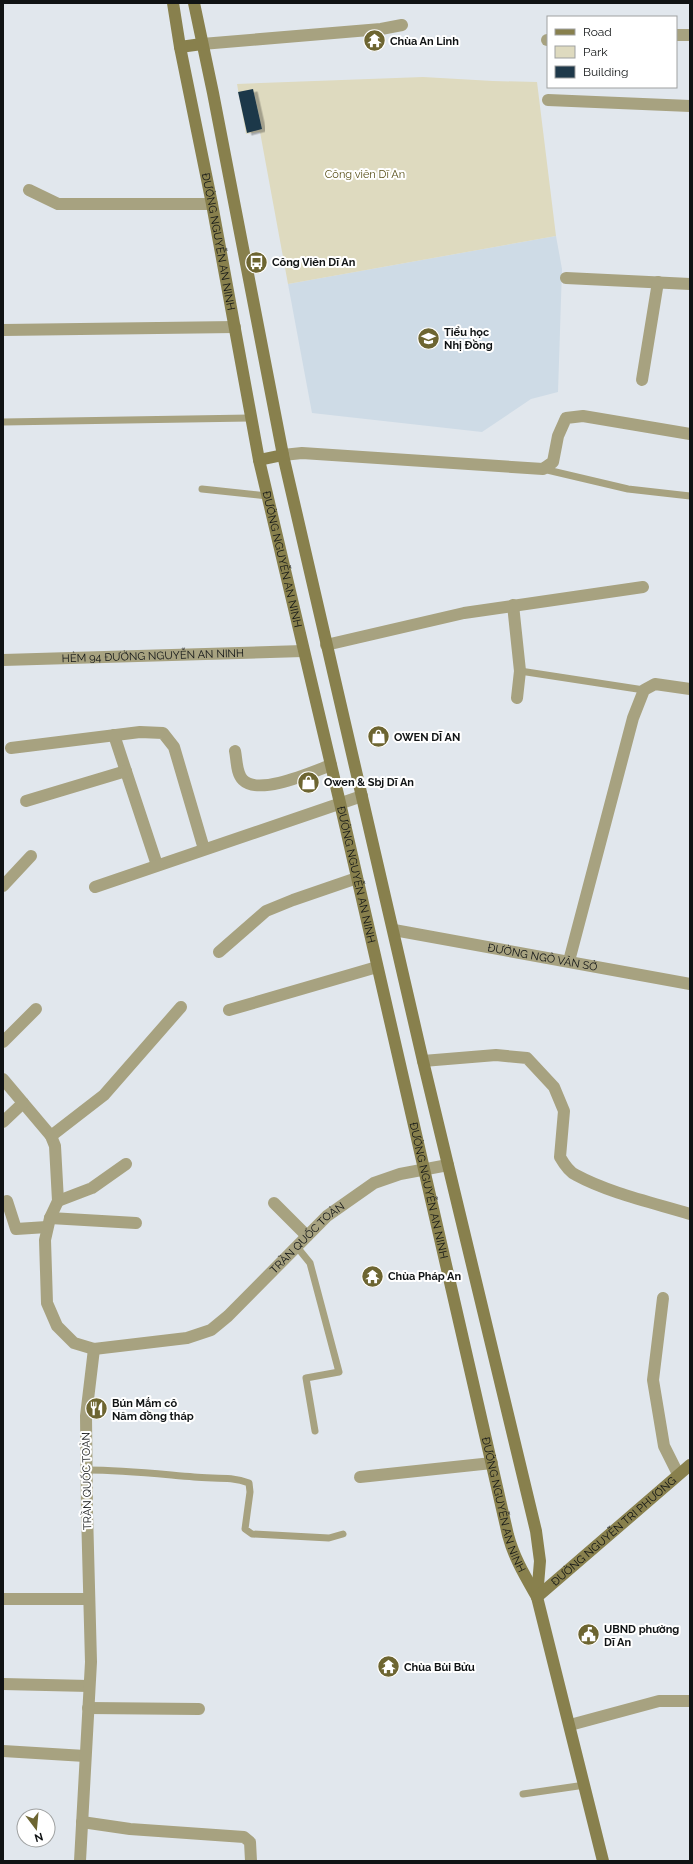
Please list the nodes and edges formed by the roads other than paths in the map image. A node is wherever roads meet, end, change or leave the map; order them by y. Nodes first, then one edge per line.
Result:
1 (172, 3) edge
2 (194, 3) edge
3 (402, 25) dead end
4 (677, 35) edge
5 (690, 35) edge
6 (202, 44) junction
7 (180, 47) junction
8 (548, 100) dead end
9 (690, 106) edge
10 (28, 190) dead end
11 (212, 204) junction
12 (566, 278) dead end
13 (658, 282) junction
14 (690, 284) edge
15 (235, 327) junction
16 (3, 330) edge
17 (642, 380) dead end
18 (250, 418) junction
19 (3, 422) edge
20 (690, 434) edge
21 (283, 455) junction
22 (259, 460) junction
23 (543, 469) junction
24 (202, 489) dead end
25 (267, 496) junction
26 (690, 496) edge
27 (643, 587) dead end
28 (513, 605) junction
29 (326, 645) junction
30 (303, 651) junction
31 (3, 660) edge
32 (520, 671) junction
33 (690, 689) edge
34 (644, 690) junction
35 (517, 698) dead end
36 (114, 735) junction
37 (11, 748) dead end
38 (235, 751) dead end
39 (331, 765) junction
40 (126, 771) junction
41 (362, 796) junction
42 (26, 801) dead end
43 (340, 803) junction
44 (204, 849) junction
45 (31, 856) dead end
46 (157, 865) junction
47 (357, 878) junction
48 (5, 881) edge
49 (95, 887) dead end
50 (394, 930) junction
51 (219, 952) dead end
52 (569, 961) junction
53 (378, 967) junction
54 (690, 984) edge
55 (181, 1007) dead end
56 (36, 1009) dead end
57 (229, 1010) dead end
58 (3, 1042) edge
59 (423, 1061) junction
60 (3, 1079) edge
61 (23, 1103) junction
62 (3, 1122) edge
63 (51, 1136) junction
64 (126, 1164) dead end
65 (448, 1165) junction
66 (424, 1169) junction
67 (8, 1201) dead end
68 (58, 1201) junction
69 (274, 1203) dead end
70 (690, 1214) edge
71 (49, 1222) junction
72 (136, 1223) dead end
73 (307, 1236) junction
74 (297, 1246) junction
75 (663, 1298) dead end
76 (94, 1350) junction
77 (315, 1431) dead end
78 (492, 1463) junction
79 (690, 1465) edge
80 (86, 1470) junction
81 (678, 1474) junction
82 (360, 1477) dead end
83 (344, 1534) dead end
84 (537, 1597) junction
85 (3, 1599) edge
86 (89, 1599) junction
87 (3, 1684) edge
88 (89, 1686) junction
89 (690, 1701) edge
90 (88, 1708) junction
91 (199, 1709) dead end
92 (570, 1725) junction
93 (3, 1751) edge
94 (85, 1756) junction
95 (585, 1785) junction
96 (523, 1794) dead end
97 (82, 1822) junction
98 (80, 1861) edge
99 (251, 1861) edge
100 (603, 1861) edge

1 - 7 main road, ĐƯỜNG NGUYỄN AN NINH
2 - 6 main road, ĐƯỜNG NGUYỄN AN NINH
3 - 6 street
4 - 5 street
6 - 7 main road
6 - 21 main road, ĐƯỜNG NGUYỄN AN NINH
7 - 11 main road, ĐƯỜNG NGUYỄN AN NINH
8 - 9 street
10 - 11 street
11 - 15 main road, ĐƯỜNG NGUYỄN AN NINH
12 - 13 street
13 - 14 street
13 - 17 street
15 - 16 street
15 - 18 main road, ĐƯỜNG NGUYỄN AN NINH
18 - 19 lane
18 - 22 main road, ĐƯỜNG NGUYỄN AN NINH
20 - 23 street
21 - 22 main road
21 - 23 street
21 - 29 main road, ĐƯỜNG NGUYỄN AN NINH
22 - 25 main road, ĐƯỜNG NGUYỄN AN NINH
23 - 26 lane
24 - 25 lane
25 - 30 main road, ĐƯỜNG NGUYỄN AN NINH
27 - 28 street
28 - 29 street
28 - 32 street
29 - 41 main road, ĐƯỜNG NGUYỄN AN NINH
30 - 31 street, HẺM 94 ĐƯỜNG NGUYỄN AN NINH
30 - 39 main road, ĐƯỜNG NGUYỄN AN NINH
32 - 34 lane
32 - 35 street
33 - 34 street
34 - 52 street
36 - 37 street
36 - 40 street
36 - 44 street
38 - 39 street
39 - 43 main road, ĐƯỜNG NGUYỄN AN NINH
40 - 42 street
40 - 46 street
41 - 43 street
41 - 50 main road, ĐƯỜNG NGUYỄN AN NINH
43 - 44 street
43 - 47 main road, ĐƯỜNG NGUYỄN AN NINH
44 - 46 street
45 - 48 street
46 - 49 street
47 - 51 street
47 - 53 main road, ĐƯỜNG NGUYỄN AN NINH
50 - 52 street, ĐƯỜNG NGÔ VĂN SỞ
50 - 59 main road, ĐƯỜNG NGUYỄN AN NINH
52 - 54 street, ĐƯỜNG NGÔ VĂN SỞ
53 - 57 street
53 - 66 main road, ĐƯỜNG NGUYỄN AN NINH
55 - 63 street
56 - 58 street
59 - 65 main road, ĐƯỜNG NGUYỄN AN NINH
59 - 70 street
60 - 61 street
61 - 62 street
61 - 63 street
63 - 68 street
64 - 68 street
65 - 66 street, TRẦN QUỐC TOẢN
65 - 84 main road, ĐƯỜNG NGUYỄN AN NINH
66 - 73 street, TRẦN QUỐC TOẢN
66 - 78 main road, ĐƯỜNG NGUYỄN AN NINH
67 - 71 street
68 - 71 street
69 - 73 street
71 - 72 street
71 - 76 street
73 - 74 street, TRẦN QUỐC TOẢN
74 - 76 street, TRẦN QUỐC TOẢN
74 - 77 lane
75 - 81 street
76 - 80 street, TRẦN QUỐC TOẢN
78 - 82 street
78 - 84 main road, ĐƯỜNG NGUYỄN AN NINH
79 - 81 main road, ĐƯỜNG NGUYỄN TRI PHƯƠNG
80 - 83 lane
80 - 86 street, TRẦN QUỐC TOẢN
81 - 84 main road, ĐƯỜNG NGUYỄN TRI PHƯƠNG
84 - 92 main road, ĐƯỜNG NGUYỄN AN NINH
85 - 86 street
86 - 88 street, TRẦN QUỐC TOẢN
87 - 88 street
88 - 90 street, TRẦN QUỐC TOẢN
89 - 92 street
90 - 91 street
90 - 94 street, TRẦN QUỐC TOẢN
92 - 95 main road, ĐƯỜNG NGUYỄN AN NINH
93 - 94 street
94 - 97 street, TRẦN QUỐC TOẢN
95 - 96 lane
95 - 100 main road, ĐƯỜNG NGUYỄN AN NINH
97 - 98 street, TRẦN QUỐC TOẢN
97 - 99 street

